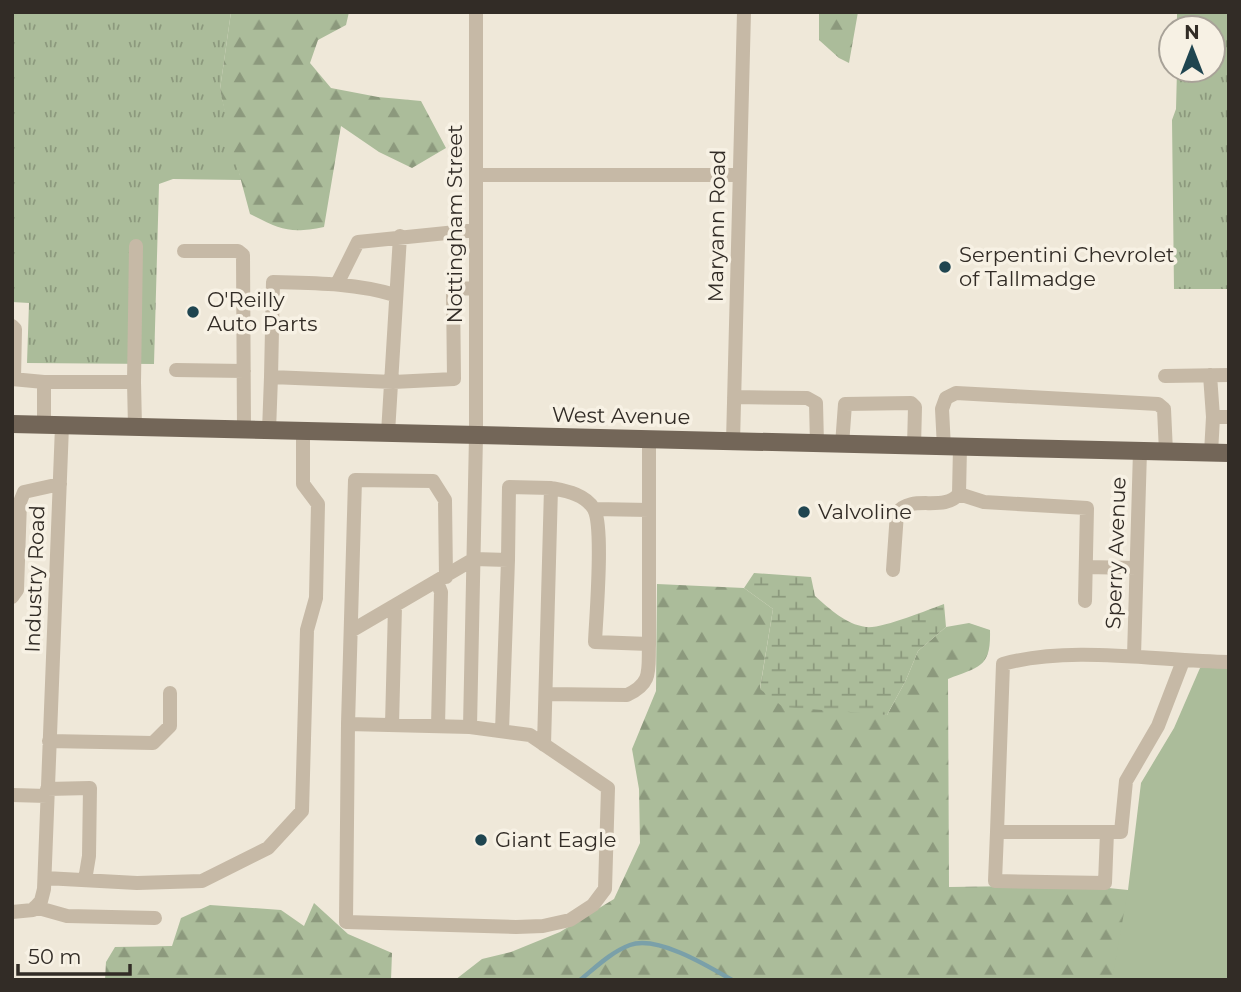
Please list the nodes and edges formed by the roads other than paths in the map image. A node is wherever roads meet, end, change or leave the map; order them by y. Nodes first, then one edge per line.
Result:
1 (476, 12) edge
2 (744, 12) edge
3 (476, 175) junction
4 (739, 175) junction
5 (476, 230) junction
6 (400, 236) junction
7 (136, 246) dead end
8 (184, 251) dead end
9 (337, 284) junction
10 (476, 288) junction
11 (396, 295) junction
12 (12, 326) edge
13 (176, 370) dead end
14 (244, 370) junction
15 (1210, 375) junction
16 (1229, 375) edge
17 (1165, 376) dead end
18 (271, 377) junction
19 (13, 379) edge
20 (44, 382) junction
21 (134, 383) junction
22 (393, 383) junction
23 (734, 397) junction
24 (1213, 417) junction
25 (1229, 417) edge
26 (12, 425) edge
27 (53, 426) junction
28 (135, 427) junction
29 (244, 430) junction
30 (269, 430) junction
31 (303, 431) junction
32 (388, 433) junction
33 (476, 436) junction
34 (649, 440) junction
35 (733, 442) junction
36 (817, 444) junction
37 (842, 445) junction
38 (914, 447) junction
39 (952, 447) junction
40 (1140, 451) junction
41 (1166, 452) junction
42 (1220, 453) edge
43 (60, 484) junction
44 (551, 488) junction
45 (959, 494) junction
46 (594, 509) junction
47 (649, 510) junction
48 (474, 559) junction
49 (508, 560) junction
50 (1086, 567) junction
51 (1136, 568) junction
52 (893, 570) dead end
53 (441, 579) junction
54 (12, 597) edge
55 (1085, 601) dead end
56 (395, 606) junction
57 (351, 631) junction
58 (649, 645) junction
59 (1134, 656) junction
60 (1183, 661) junction
61 (1229, 662) edge
62 (170, 693) dead end
63 (545, 694) junction
64 (348, 724) junction
65 (392, 725) junction
66 (438, 726) junction
67 (470, 727) junction
68 (502, 731) junction
69 (49, 741) junction
70 (544, 745) junction
71 (47, 792) junction
72 (12, 794) edge
73 (997, 832) junction
74 (1107, 832) junction
75 (45, 878) junction
76 (85, 880) junction
77 (38, 904) junction
78 (12, 912) edge
79 (155, 918) dead end

1 - 3 street, Nottingham Street
2 - 4 street, Maryann Road
3 - 4 street
3 - 5 street, Nottingham Street
4 - 23 street, Maryann Road
5 - 6 street
5 - 10 street, Nottingham Street
6 - 9 street
6 - 11 street
7 - 21 street
8 - 14 street
9 - 11 street
9 - 18 street
10 - 22 street
10 - 33 street, Nottingham Street
11 - 22 street
12 - 19 street
13 - 14 street
14 - 29 street
15 - 16 street
15 - 17 street
15 - 24 street
18 - 22 street
18 - 30 street
19 - 20 street
20 - 21 street
20 - 27 street, Industry Road
21 - 28 street
22 - 32 street
23 - 35 street, Maryann Road
23 - 36 street
24 - 25 street
24 - 42 street
26 - 27 main road, West Avenue
27 - 28 main road, West Avenue
27 - 43 street, Industry Road
28 - 29 main road, West Avenue
29 - 30 main road, West Avenue
30 - 31 main road, West Avenue
31 - 32 main road, West Avenue
31 - 76 street
32 - 33 main road, West Avenue
33 - 34 main road, West Avenue
33 - 48 street, Nottingham Street
34 - 35 main road, West Avenue
34 - 47 street
35 - 36 main road, West Avenue
36 - 37 main road, West Avenue
37 - 38 main road, West Avenue
37 - 38 street
38 - 39 main road, West Avenue
39 - 40 main road, West Avenue
39 - 41 street
39 - 45 street
40 - 41 main road, West Avenue
40 - 51 street, Sperry Avenue
41 - 42 main road, West Avenue
43 - 54 street
43 - 69 street, Industry Road
44 - 46 street
44 - 49 street
44 - 63 street
45 - 50 street
45 - 52 street
46 - 47 street
46 - 58 street
47 - 58 street
48 - 49 street
48 - 53 street
48 - 67 street, Nottingham Street
49 - 68 street
50 - 51 street
50 - 55 street
51 - 59 street, Sperry Avenue
53 - 56 street
53 - 57 street
53 - 66 street
56 - 57 street
56 - 65 street
57 - 64 street
58 - 63 street
59 - 60 street
59 - 73 street
60 - 61 street
60 - 74 street
62 - 69 street
63 - 70 street
64 - 65 street
64 - 70 street
65 - 66 street
66 - 67 street
67 - 68 street
68 - 70 street
69 - 71 street, Industry Road
71 - 72 street
71 - 75 street, Industry Road
71 - 76 street
73 - 74 street
73 - 74 street
75 - 76 street
75 - 77 street, Industry Road
77 - 78 street
77 - 79 street

